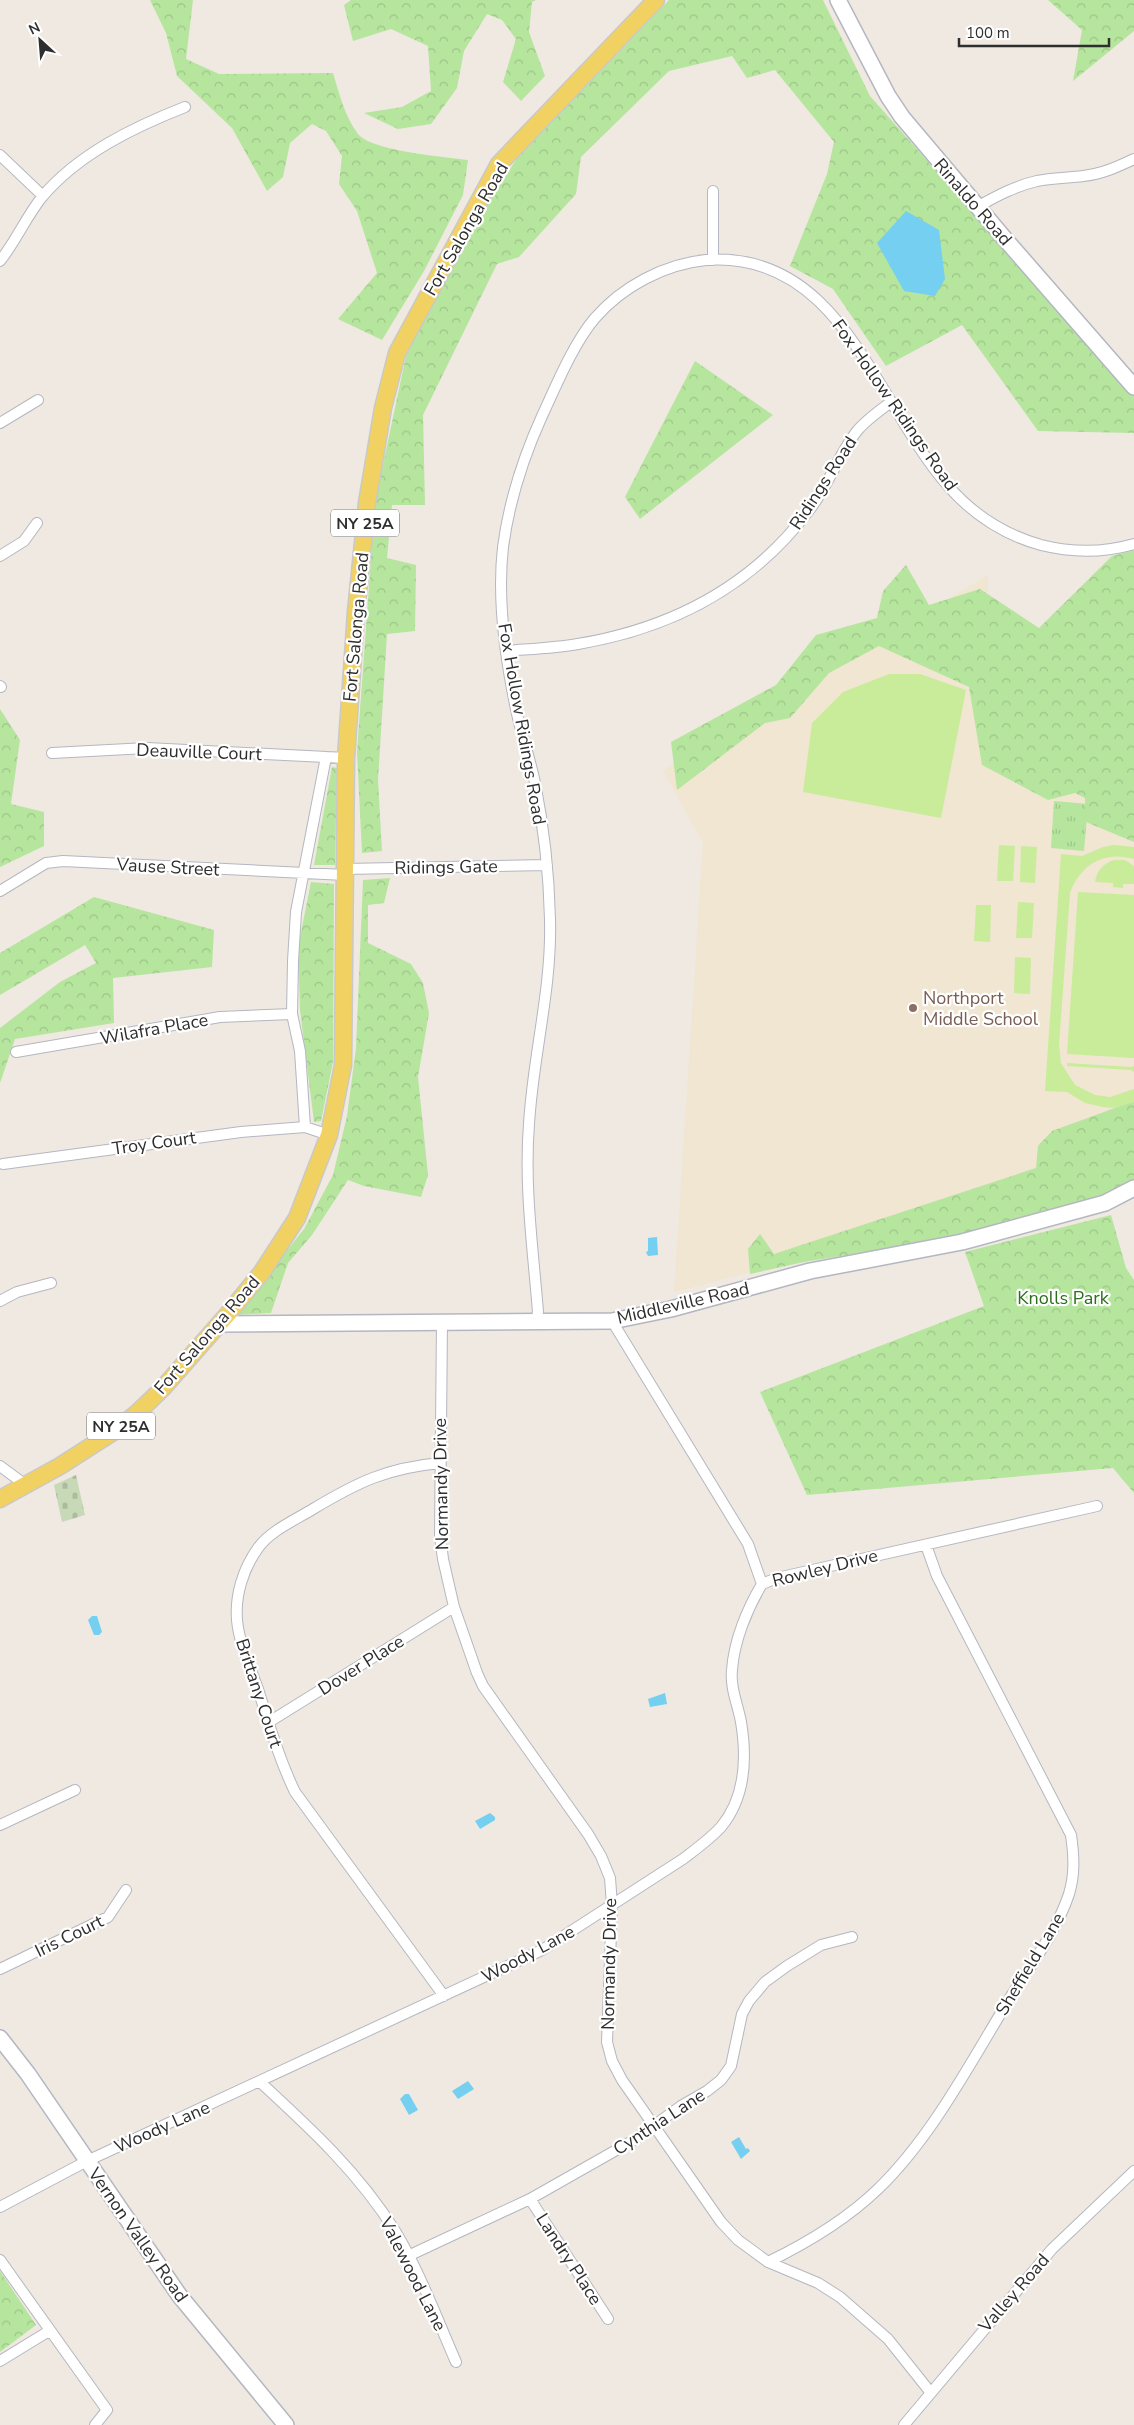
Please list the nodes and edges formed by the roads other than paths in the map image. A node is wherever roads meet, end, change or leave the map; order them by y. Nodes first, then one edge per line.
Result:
1 (656, 0) edge
2 (838, 0) edge
3 (185, 107) dead end
4 (0, 155) edge
5 (1134, 159) edge
6 (713, 191) dead end
7 (43, 196) junction
8 (977, 207) junction
9 (713, 260) junction
10 (0, 261) edge
11 (1134, 387) edge
12 (38, 400) dead end
13 (891, 402) junction
14 (0, 423) edge
15 (37, 523) dead end
16 (1134, 544) edge
17 (0, 556) edge
18 (506, 651) junction
19 (52, 753) dead end
20 (326, 757) junction
21 (346, 758) junction
22 (548, 865) junction
23 (345, 872) junction
24 (304, 874) junction
25 (0, 891) edge
26 (292, 1014) junction
27 (16, 1052) dead end
28 (305, 1127) junction
29 (329, 1135) junction
30 (2, 1164) dead end
31 (1134, 1188) edge
32 (52, 1283) dead end
33 (0, 1301) edge
34 (612, 1321) junction
35 (442, 1322) junction
36 (536, 1323) junction
37 (220, 1324) junction
38 (440, 1463) junction
39 (0, 1466) edge
40 (27, 1486) junction
41 (0, 1499) edge
42 (1097, 1506) dead end
43 (926, 1545) junction
44 (762, 1584) junction
45 (454, 1607) junction
46 (269, 1722) junction
47 (75, 1790) dead end
48 (0, 1825) edge
49 (126, 1890) dead end
50 (612, 1905) junction
51 (852, 1937) dead end
52 (0, 1969) edge
53 (444, 1996) junction
54 (0, 2038) edge
55 (260, 2082) junction
56 (656, 2126) junction
57 (87, 2161) junction
58 (1134, 2172) edge
59 (530, 2199) junction
60 (0, 2207) edge
61 (408, 2256) junction
62 (0, 2260) edge
63 (768, 2262) junction
64 (608, 2319) dead end
65 (49, 2331) junction
66 (0, 2361) edge
67 (456, 2362) dead end
68 (931, 2393) junction
69 (95, 2425) edge
70 (286, 2425) edge
71 (904, 2425) edge

1 - 21 main road, Fort Salonga Road / NY 25A
2 - 8 street, Rinaldo Road
3 - 7 street
4 - 7 street
5 - 8 street
6 - 9 street
7 - 10 street
8 - 11 street, Rinaldo Road
9 - 13 street, Fox Hollow Ridings Road
9 - 18 street, Fox Hollow Ridings Road
12 - 14 street
13 - 16 street, Fox Hollow Ridings Road
13 - 18 street, Ridings Road
15 - 17 street
18 - 22 street, Fox Hollow Ridings Road
19 - 20 street, Deauville Court
20 - 21 street, Deauville Court
20 - 24 street
21 - 23 main road, Fort Salonga Road / NY 25A
22 - 23 street, Ridings Gate
22 - 36 street, Fox Hollow Ridings Road
23 - 24 street, Vause Street
23 - 29 main road, Fort Salonga Road / NY 25A
24 - 25 street, Vause Street
24 - 26 street
26 - 27 street, Wilafra Place
26 - 28 street
28 - 29 street
28 - 30 street, Troy Court
29 - 37 main road, Fort Salonga Road / NY 25A
31 - 34 street, Middleville Road
32 - 33 street
34 - 36 street, Middleville Road
34 - 44 street, Rowley Drive
35 - 36 street, Middleville Road
35 - 37 street, Middleville Road
35 - 38 street, Normandy Drive
37 - 40 main road, Fort Salonga Road / NY 25A
38 - 45 street, Normandy Drive
38 - 46 street, Brittany Court
39 - 40 street
40 - 41 main road, Fort Salonga Road / NY 25A
42 - 43 street, Rowley Drive
43 - 44 street, Rowley Drive
43 - 63 street, Sheffield Lane
44 - 50 street, Woody Lane
45 - 46 street, Dover Place
45 - 50 street, Normandy Drive
46 - 53 street, Brittany Court
47 - 48 street
49 - 52 street, Iris Court
50 - 53 street, Woody Lane
50 - 56 street, Normandy Drive
51 - 56 street, Cynthia Lane
53 - 55 street, Woody Lane
54 - 57 street, Vernon Valley Road
55 - 57 street, Woody Lane
55 - 61 street, Valewood Lane
56 - 59 street, Cynthia Lane
56 - 63 street, Normandy Drive
57 - 60 street, Woody Lane
57 - 70 street, Vernon Valley Road
58 - 68 street, Valley Road
59 - 61 street, Cynthia Lane
59 - 64 street, Landry Place
61 - 67 street, Valewood Lane
62 - 65 street
63 - 68 street, Normandy Drive
65 - 66 street
65 - 69 street
68 - 71 street, Valley Road

